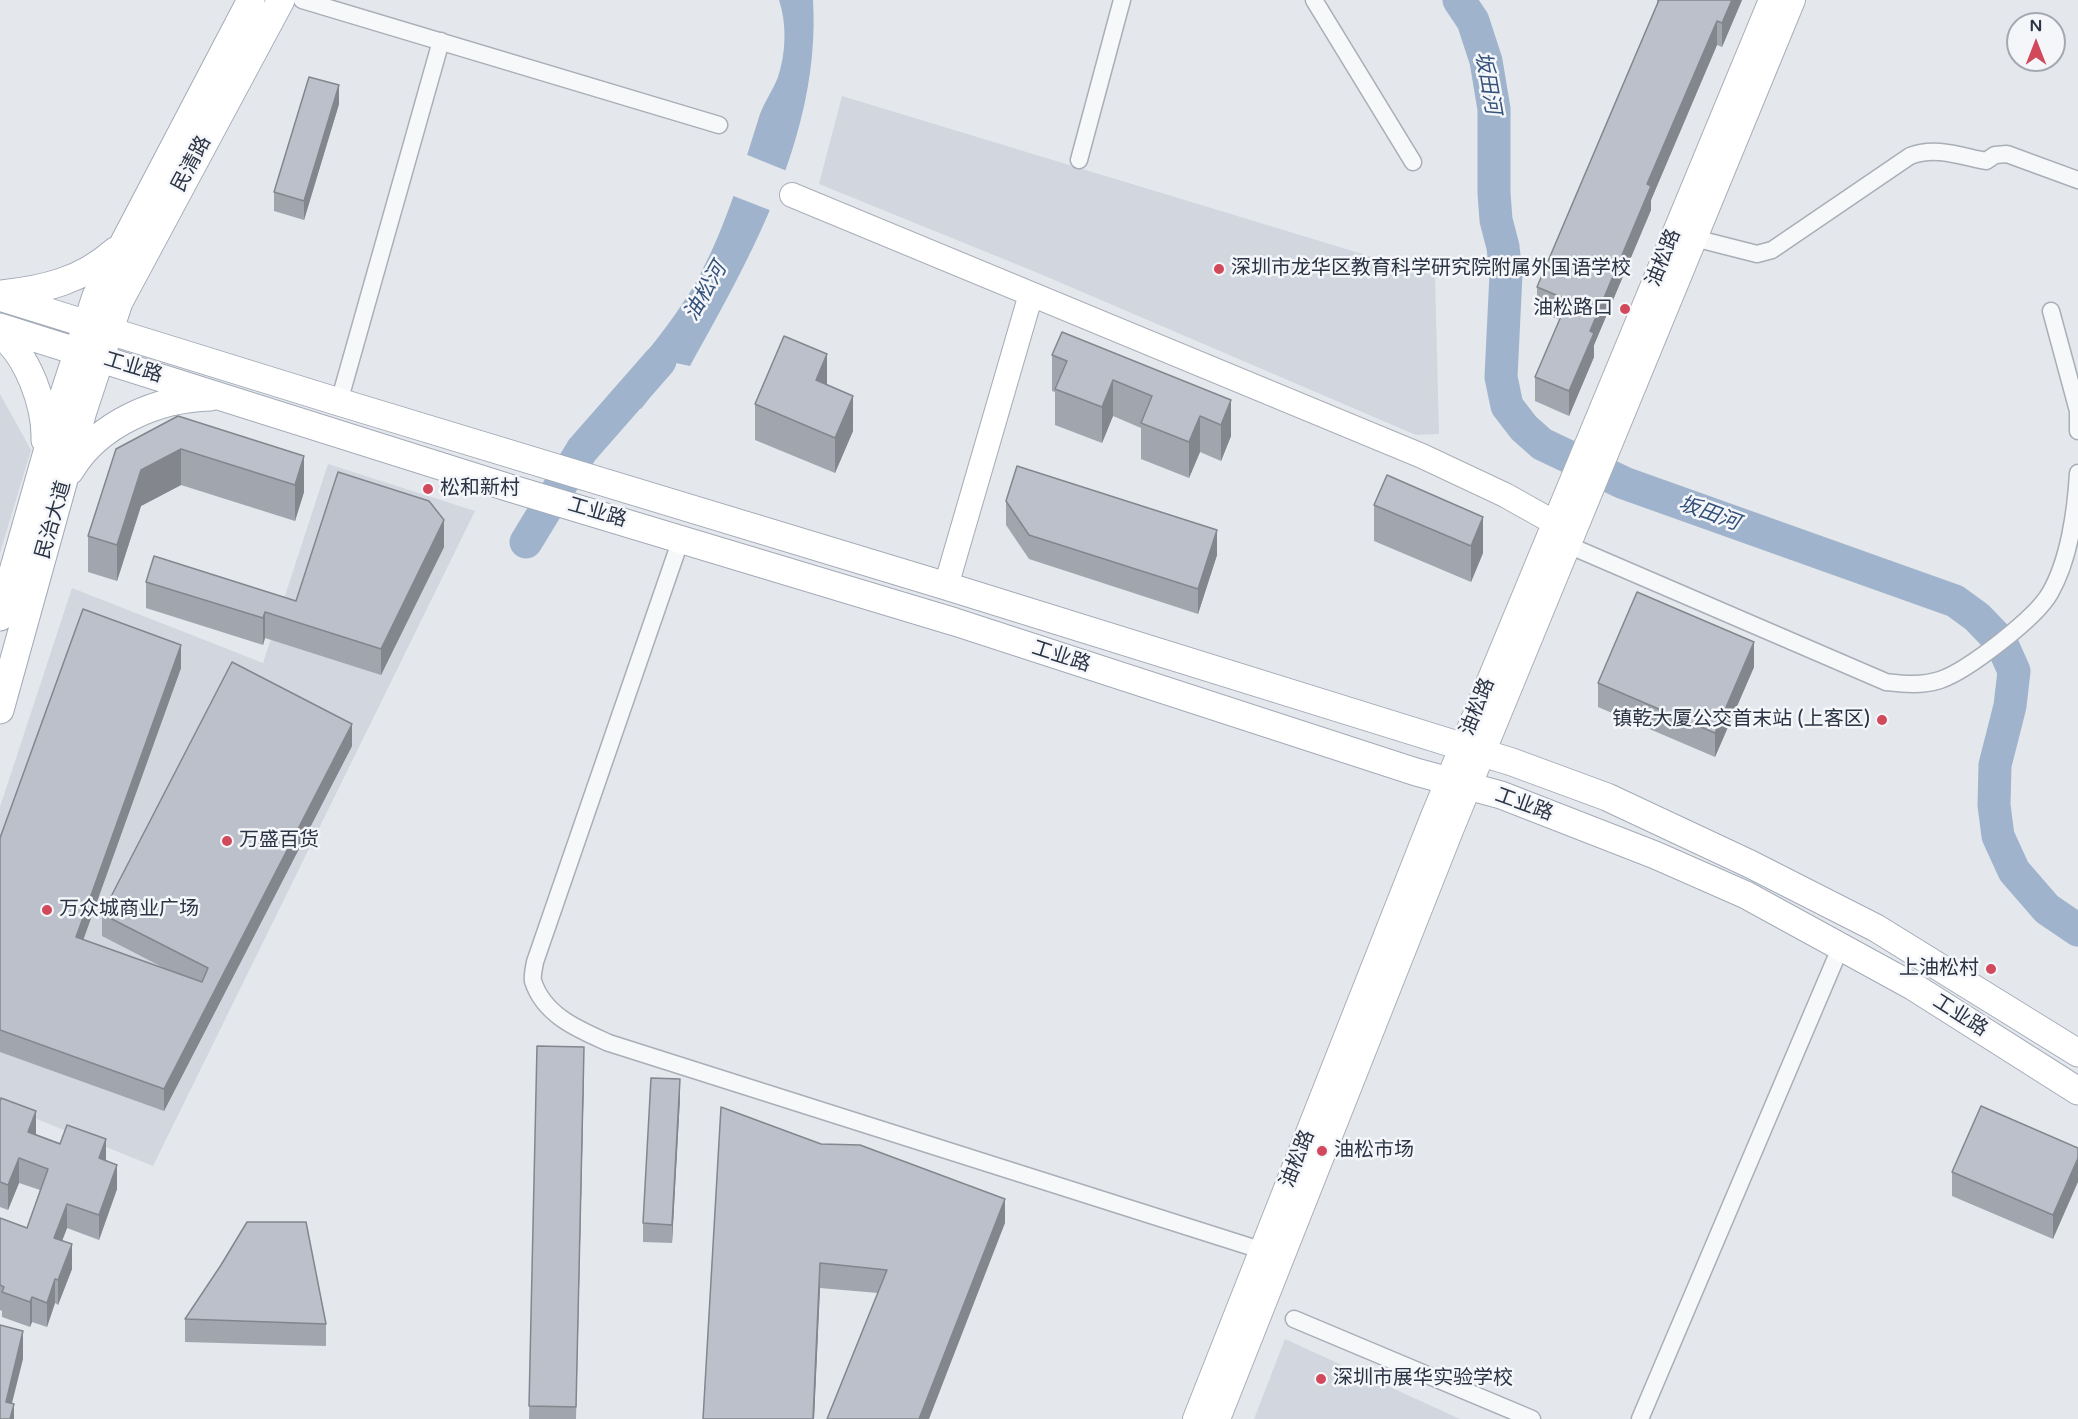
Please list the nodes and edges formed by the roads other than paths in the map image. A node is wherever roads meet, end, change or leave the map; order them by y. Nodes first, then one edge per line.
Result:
1 (251, 0) edge
2 (281, 0) edge
3 (302, 0) edge
4 (1122, 0) edge
5 (1314, 0) edge
6 (1771, 0) edge
7 (1793, 0) edge
8 (441, 41) junction
9 (719, 125) dead end
10 (1079, 160) dead end
11 (1413, 162) dead end
12 (2078, 180) edge
13 (792, 195) dead end
14 (1694, 238) junction
15 (121, 247) junction
16 (1031, 294) junction
17 (0, 296) edge
18 (2051, 310) dead end
19 (97, 326) junction
20 (0, 327) edge
21 (0, 334) edge
22 (89, 354) junction
23 (232, 398) junction
24 (339, 402) junction
25 (1604, 430) junction
26 (2078, 430) edge
27 (54, 472) junction
28 (2078, 473) edge
29 (1566, 515) junction
30 (681, 539) junction
31 (1568, 545) junction
32 (946, 586) junction
33 (0, 617) edge
34 (0, 710) edge
35 (1472, 750) junction
36 (1458, 784) junction
37 (1841, 946) junction
38 (2078, 1053) edge
39 (2078, 1091) edge
40 (1272, 1254) junction
41 (1293, 1319) dead end
42 (1195, 1419) edge
43 (1218, 1419) edge
44 (1532, 1419) edge
45 (1640, 1419) edge

1 - 15 main road, 民清路
2 - 19 main road, 民清路
3 - 8 street
4 - 10 street
5 - 11 street
6 - 25 street, 油松路
7 - 14 street, 油松路
8 - 9 street
8 - 24 street
12 - 14 street
13 - 16 street
14 - 25 street, 油松路
15 - 17 main road
15 - 19 main road, 民清路
16 - 29 street
16 - 32 street
17 - 19 main road, 工业路
18 - 26 street
19 - 22 main road, 民治大道
19 - 24 main road, 工业路
20 - 22 main road, 工业路
21 - 27 main road
22 - 23 main road, 工业路
22 - 27 main road, 民治大道
23 - 27 main road
23 - 30 main road, 工业路
24 - 32 main road, 工业路
25 - 29 street, 油松路
27 - 33 main road, 民治大道
27 - 34 main road, 民治大道
28 - 31 street
29 - 31 street, 油松路
29 - 35 street, 油松路
30 - 36 main road, 工业路
30 - 40 street
31 - 35 street, 油松路
32 - 35 main road, 工业路
35 - 36 street, 油松路
35 - 38 main road, 工业路
36 - 37 main road, 工业路
36 - 40 street, 油松路
37 - 39 main road, 工业路
37 - 45 street
40 - 42 street, 油松路
40 - 43 street, 油松路
41 - 44 street

